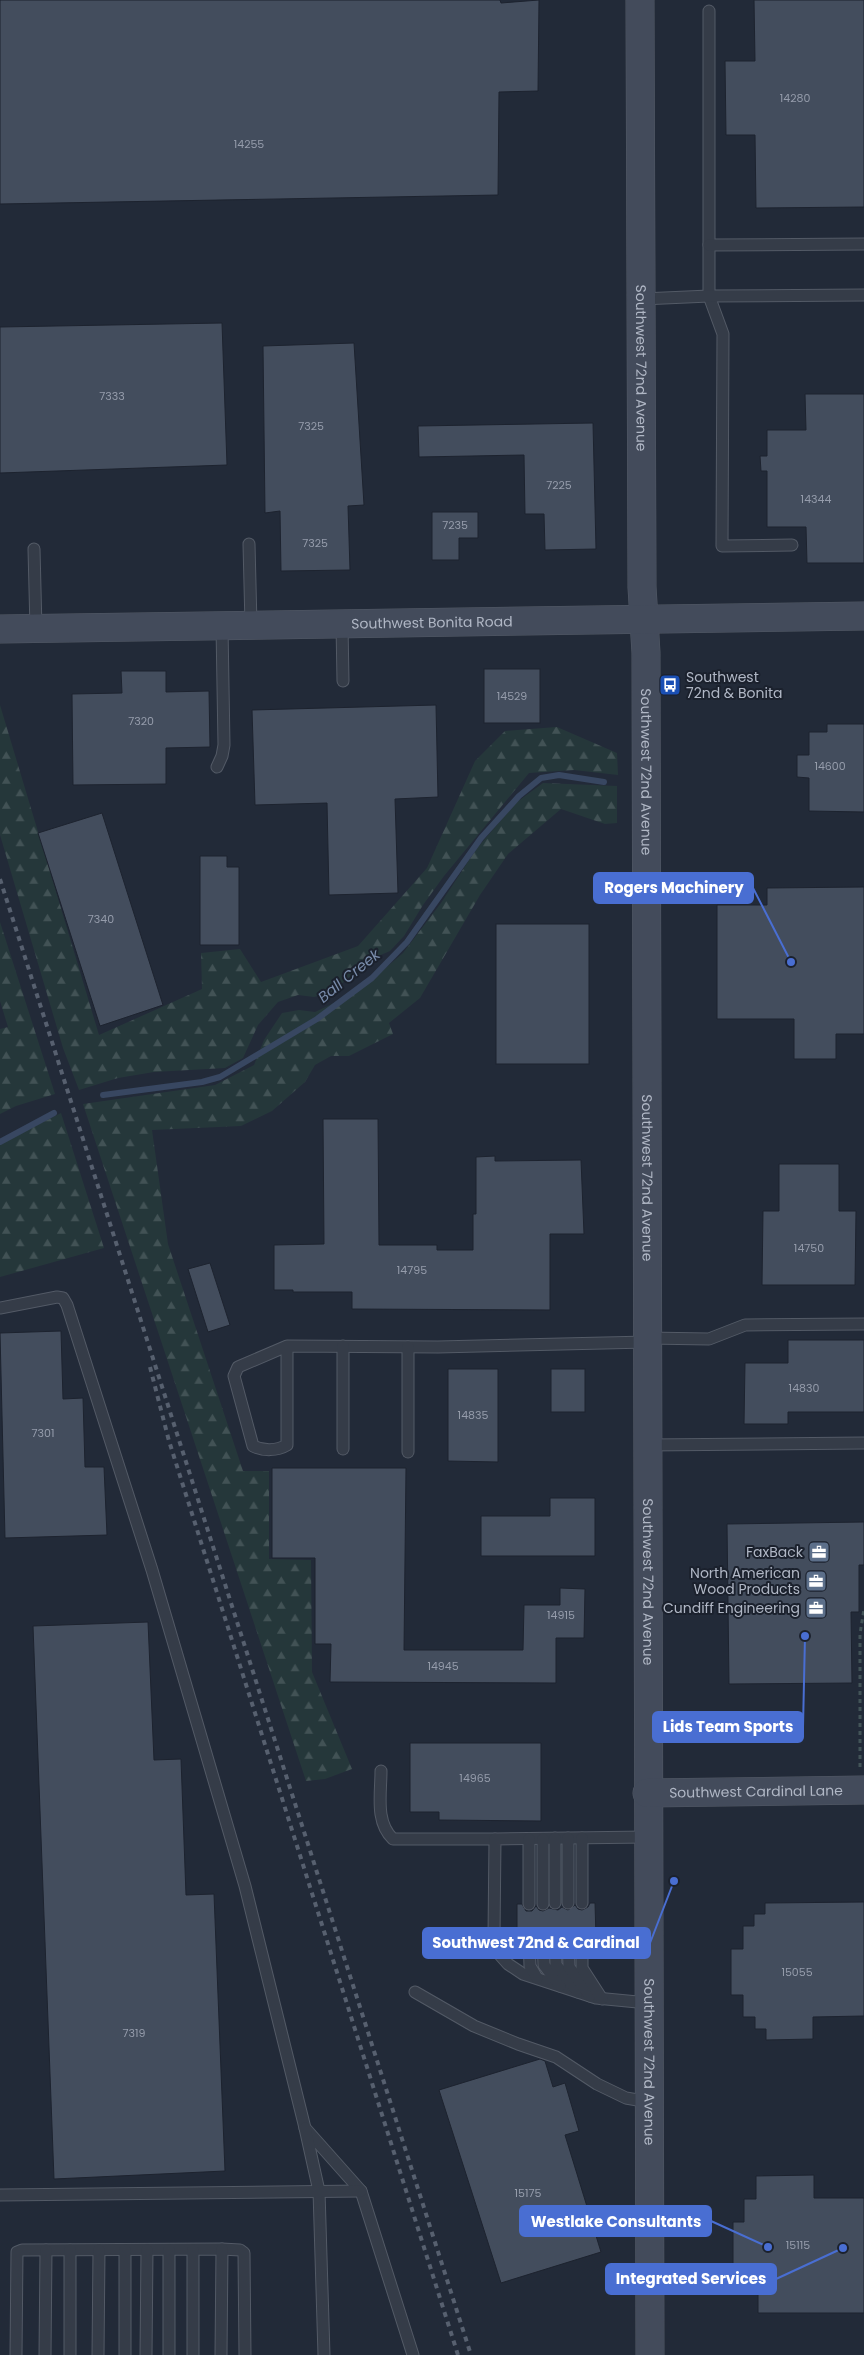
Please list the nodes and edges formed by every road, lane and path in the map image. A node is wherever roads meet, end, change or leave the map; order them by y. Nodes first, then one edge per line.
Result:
1 (640, 0) edge
2 (709, 11) dead end
3 (864, 244) edge
4 (709, 245) junction
5 (864, 295) edge
6 (709, 296) junction
7 (642, 299) junction
8 (249, 544) dead end
9 (792, 545) dead end
10 (34, 549) dead end
11 (864, 616) edge
12 (644, 620) junction
13 (342, 625) junction
14 (252, 626) junction
15 (222, 627) junction
16 (0, 629) edge
17 (36, 629) junction
18 (343, 681) dead end
19 (217, 767) dead end
20 (0, 1308) edge
21 (864, 1324) edge
22 (646, 1340) junction
23 (287, 1346) junction
24 (343, 1346) junction
25 (408, 1346) junction
26 (864, 1443) edge
27 (647, 1445) junction
28 (343, 1449) dead end
29 (408, 1452) dead end
30 (864, 1609) edge
31 (381, 1771) dead end
32 (862, 1790) edge
33 (647, 1793) junction
34 (648, 1837) junction
35 (555, 1838) junction
36 (568, 1838) junction
37 (582, 1838) junction
38 (495, 1839) junction
39 (529, 1839) junction
40 (543, 1839) junction
41 (555, 1903) dead end
42 (568, 1903) dead end
43 (582, 1903) dead end
44 (529, 1904) dead end
45 (543, 1904) dead end
46 (529, 1938) dead end
47 (543, 1938) dead end
48 (555, 1938) dead end
49 (568, 1938) dead end
50 (582, 1938) dead end
51 (537, 1978) junction
52 (561, 1986) junction
53 (416, 1992) dead end
54 (578, 1992) junction
55 (596, 1997) junction
56 (648, 2002) junction
57 (649, 2102) junction
58 (305, 2128) junction
59 (361, 2191) junction
60 (319, 2192) junction
61 (0, 2195) edge
62 (46, 2250) junction
63 (70, 2250) junction
64 (99, 2250) junction
65 (125, 2250) junction
66 (147, 2250) junction
67 (169, 2250) junction
68 (193, 2250) junction
69 (222, 2250) junction
70 (16, 2355) edge
71 (45, 2355) edge
72 (70, 2355) edge
73 (98, 2355) edge
74 (125, 2355) edge
75 (146, 2355) edge
76 (169, 2355) edge
77 (192, 2355) edge
78 (221, 2355) edge
79 (245, 2355) edge
80 (324, 2355) edge
81 (413, 2355) edge
82 (650, 2355) edge

1 - 7 main road, Southwest 72nd Avenue
2 - 4 lane
3 - 4 lane
4 - 6 lane
5 - 6 lane
6 - 7 lane
6 - 9 lane
7 - 12 main road, Southwest 72nd Avenue
8 - 14 lane
10 - 17 lane
11 - 12 main road, Southwest Bonita Road
12 - 13 main road, Southwest Bonita Road
12 - 22 main road, Southwest 72nd Avenue
13 - 14 main road, Southwest Bonita Road
13 - 18 lane
14 - 15 main road, Southwest Bonita Road
15 - 17 main road, Southwest Bonita Road
15 - 19 lane
16 - 17 main road, Southwest Bonita Road
20 - 58 lane
21 - 22 lane
22 - 25 lane
22 - 27 main road, Southwest 72nd Avenue
23 - 23 lane
23 - 24 lane
24 - 25 lane
24 - 28 lane
25 - 29 lane
26 - 27 lane
27 - 33 main road, Southwest 72nd Avenue
30 - 32 path
31 - 38 lane
32 - 33 main road, Southwest Cardinal Lane
33 - 34 main road, Southwest 72nd Avenue
34 - 37 lane
34 - 56 main road, Southwest 72nd Avenue
35 - 36 lane
35 - 40 lane
35 - 41 lane
36 - 37 lane
36 - 42 lane
37 - 43 lane
38 - 39 lane
38 - 51 lane
39 - 40 lane
39 - 44 lane
40 - 45 lane
46 - 51 lane
47 - 52 lane
48 - 54 lane
49 - 55 lane
50 - 55 lane
51 - 52 lane
52 - 54 lane
53 - 57 lane
54 - 55 lane
55 - 56 lane
56 - 57 main road, Southwest 72nd Avenue
57 - 82 main road, Southwest 72nd Avenue
58 - 59 lane
58 - 60 lane
59 - 60 lane
59 - 81 lane
60 - 61 lane
60 - 80 lane
62 - 63 lane
62 - 70 lane
62 - 71 lane
63 - 64 lane
63 - 72 lane
64 - 65 lane
64 - 73 lane
65 - 66 lane
65 - 74 lane
66 - 67 lane
66 - 75 lane
67 - 68 lane
67 - 76 lane
68 - 69 lane
68 - 77 lane
69 - 78 lane
69 - 79 lane

